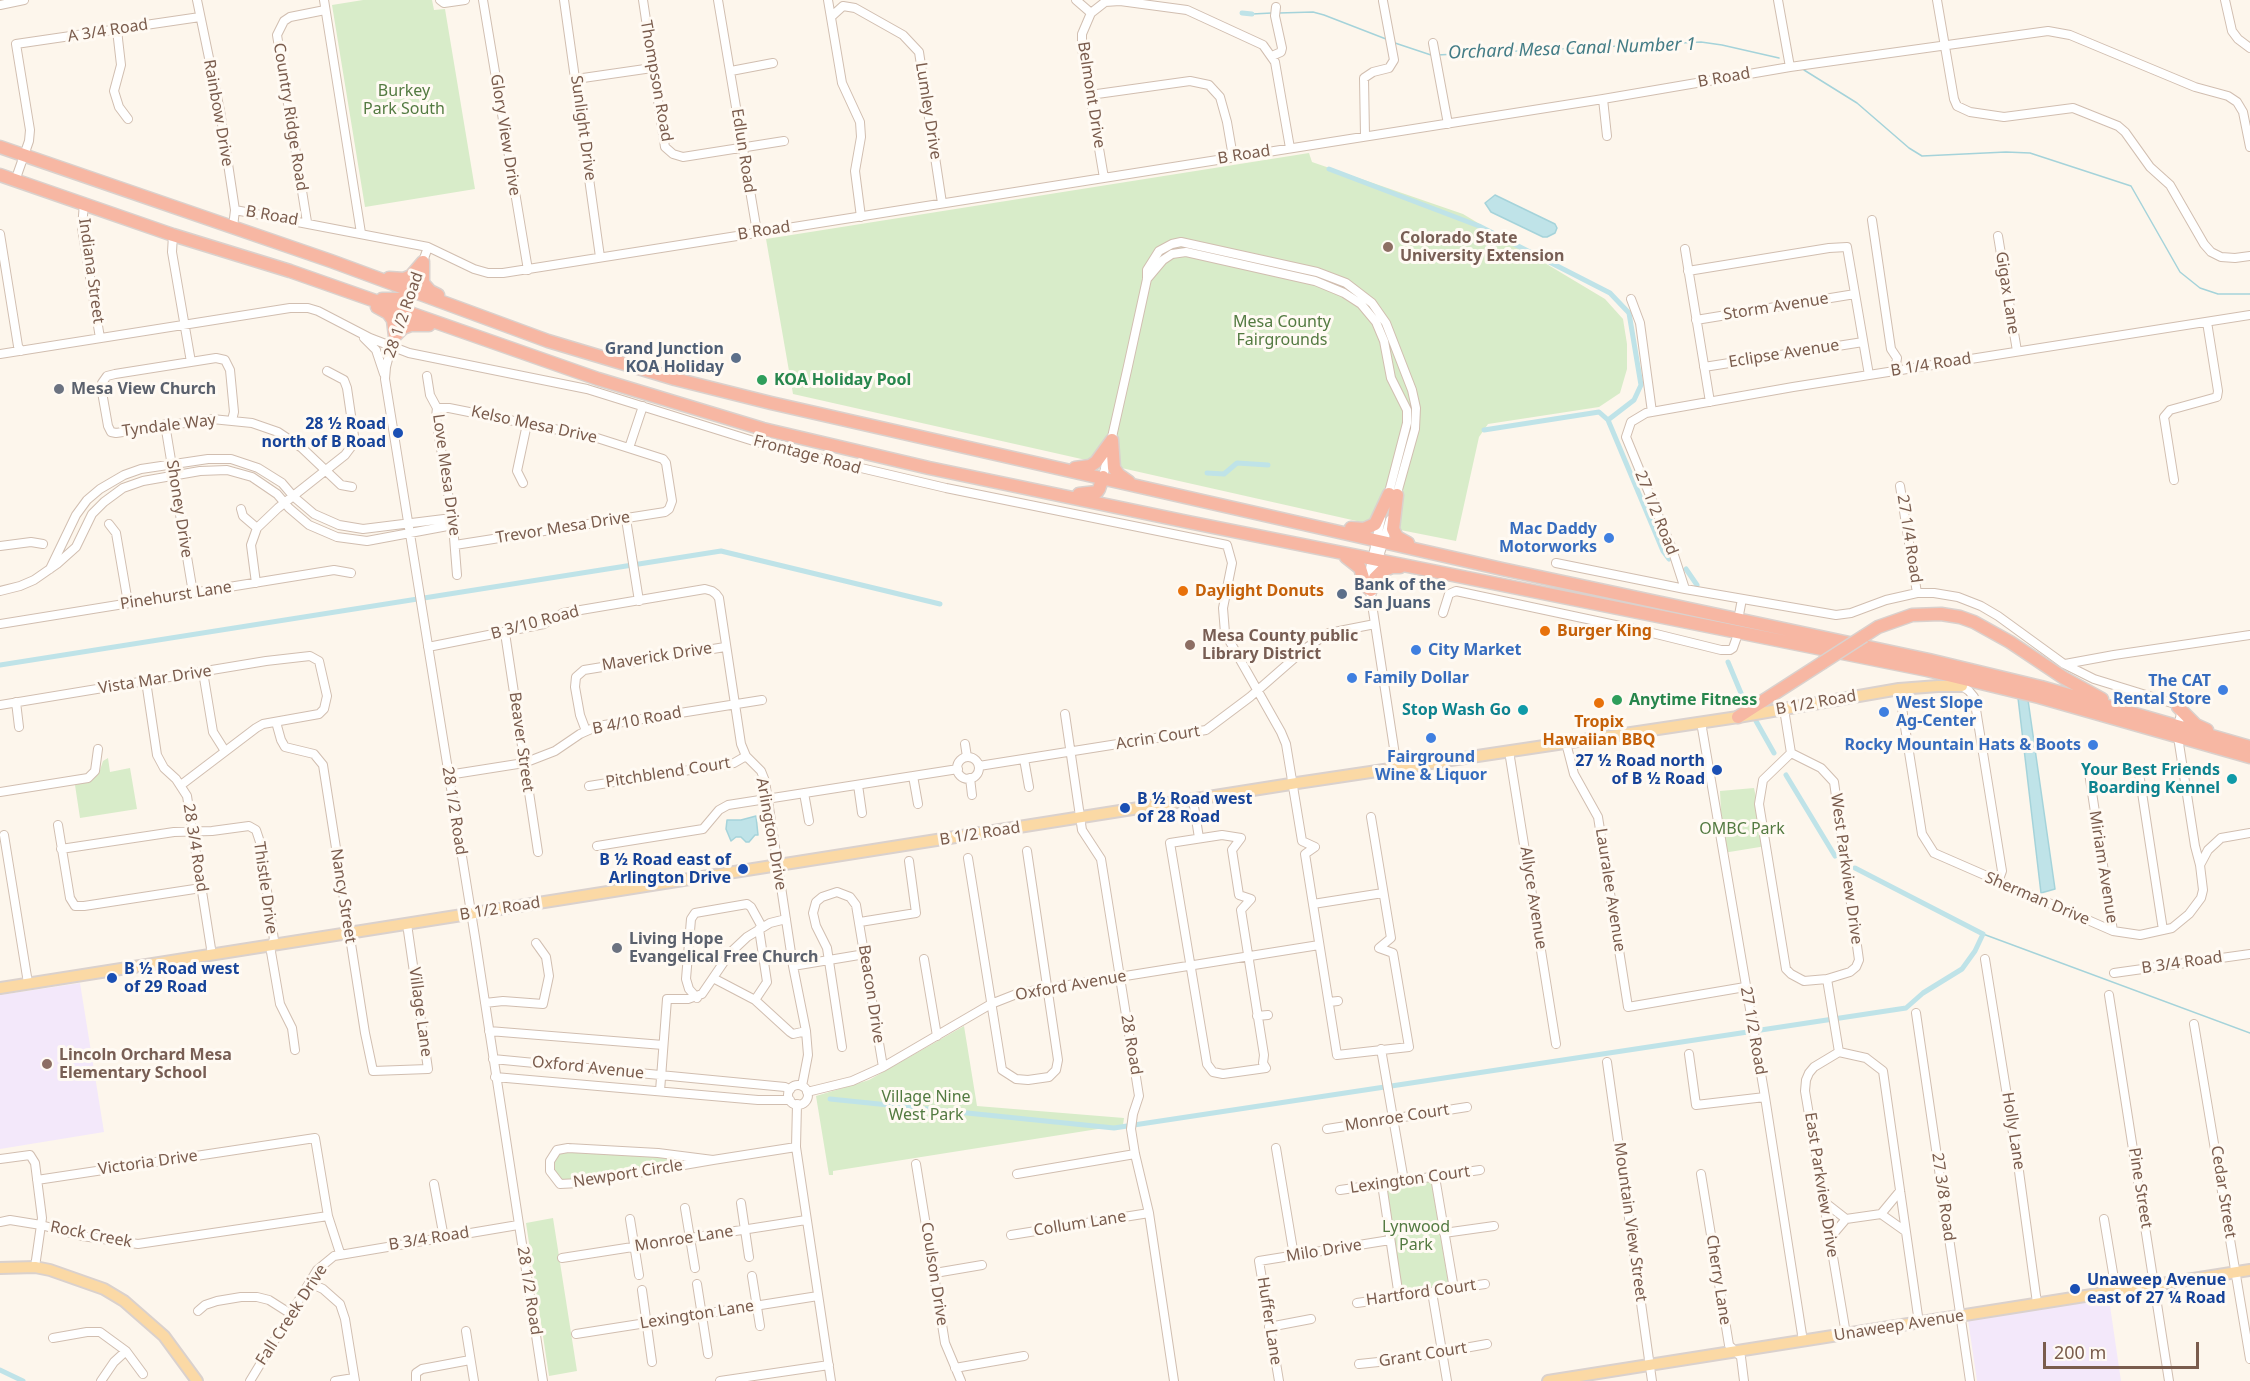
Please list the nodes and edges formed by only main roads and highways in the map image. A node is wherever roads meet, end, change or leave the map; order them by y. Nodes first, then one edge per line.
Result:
1 (0, 147) edge
2 (0, 175) edge
3 (332, 261) junction
4 (340, 290) junction
5 (408, 302) junction
6 (461, 309) junction
7 (488, 341) junction
8 (1061, 468) junction
9 (1103, 477) junction
10 (1131, 483) junction
11 (1047, 492) junction
12 (1268, 515) junction
13 (1378, 542) junction
14 (1340, 552) junction
15 (1502, 569) junction
16 (1485, 581) junction
17 (1738, 626) junction
18 (1962, 686) joint
19 (2039, 697) junction
20 (2111, 707) junction
21 (2178, 707) road end
22 (1738, 717) junction
23 (2178, 732) junction
24 (2250, 747) edge
25 (2250, 757) edge
26 (0, 988) edge
27 (0, 1268) edge
28 (2250, 1270) edge
29 (196, 1381) edge
30 (1548, 1381) edge

1 - 3 highway
2 - 4 highway
3 - 5 highway
3 - 6 highway
4 - 5 highway
4 - 7 highway
5 - 6 highway
5 - 7 highway
6 - 8 highway
7 - 11 highway
8 - 9 highway
8 - 10 highway
9 - 10 highway
9 - 11 highway
10 - 12 highway
11 - 14 highway
12 - 13 highway
12 - 15 highway
13 - 14 highway
13 - 15 highway
14 - 16 highway
14 - 16 highway
15 - 17 highway
16 - 17 highway
17 - 19 highway
17 - 20 highway
18 - 19 highway
18 - 22 main road, B 1/2 Road
19 - 23 highway
20 - 22 highway, bridge
20 - 23 highway
21 - 24 highway
22 - 26 main road, B 1/2 Road
23 - 24 highway
23 - 25 highway
27 - 29 main road
28 - 30 main road, Unaweep Avenue

